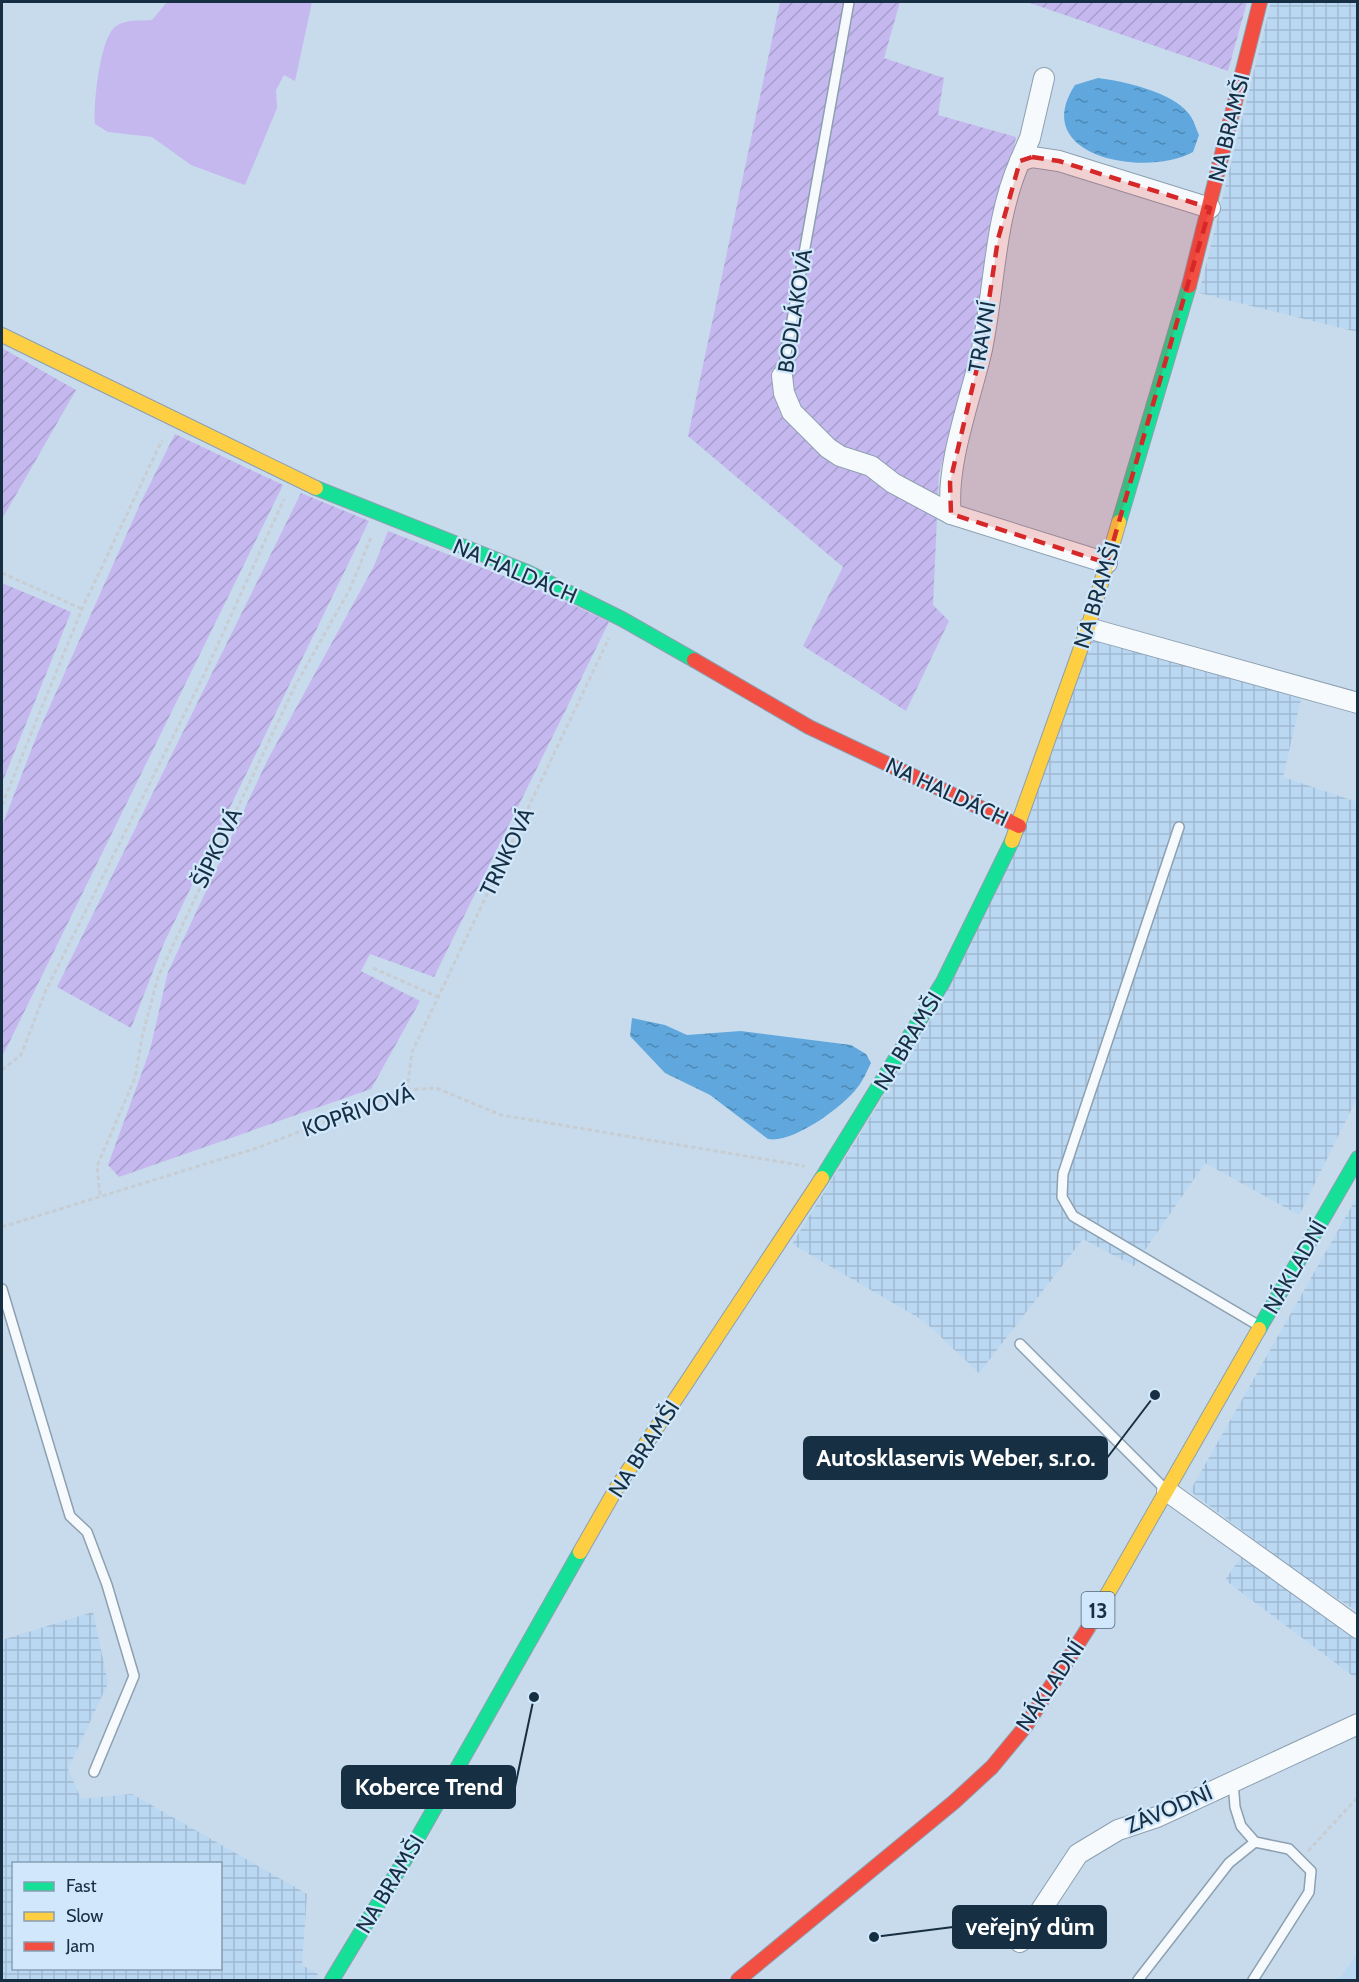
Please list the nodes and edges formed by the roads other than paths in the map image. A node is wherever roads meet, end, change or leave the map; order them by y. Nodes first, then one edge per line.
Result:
1 (849, 2) edge
2 (1260, 2) edge
3 (1044, 78) dead end
4 (1020, 161) junction
5 (1209, 208) junction
6 (2, 334) edge
7 (782, 376) joint
8 (951, 514) junction
9 (1107, 563) junction
10 (1088, 628) junction
11 (1358, 703) edge
12 (1019, 826) junction
13 (1179, 827) dead end
14 (1358, 1158) edge
15 (2, 1289) edge
16 (1261, 1327) junction
17 (1020, 1344) dead end
18 (1167, 1491) junction
19 (1358, 1628) edge
20 (1358, 1724) edge
21 (94, 1772) dead end
22 (1233, 1781) junction
23 (1254, 1842) junction
24 (1020, 1942) dead end
25 (332, 1980) edge
26 (738, 1980) edge
27 (1138, 1980) edge
28 (1253, 1980) edge

1 - 7 lane, BODLÁKOVÁ
2 - 5 street, NA BRAMŠI
3 - 4 street, TRAVNÍ
4 - 5 street
4 - 8 street, TRAVNÍ
5 - 9 street, NA BRAMŠI
6 - 12 street, NA HALDÁCH
7 - 8 street, BODLÁKOVÁ
8 - 9 street, BODLÁKOVÁ
9 - 10 street, NA BRAMŠI
10 - 11 street
10 - 12 street, NA BRAMŠI
12 - 25 street, NA BRAMŠI
13 - 16 lane
14 - 16 street, NÁKLADNÍ / 13
15 - 21 lane
16 - 18 street, NÁKLADNÍ / 13
17 - 18 lane
18 - 19 street
18 - 26 street, NÁKLADNÍ / 13
20 - 22 street, ZÁVODNÍ
22 - 23 lane
22 - 24 street, ZÁVODNÍ
23 - 27 lane
23 - 28 lane

